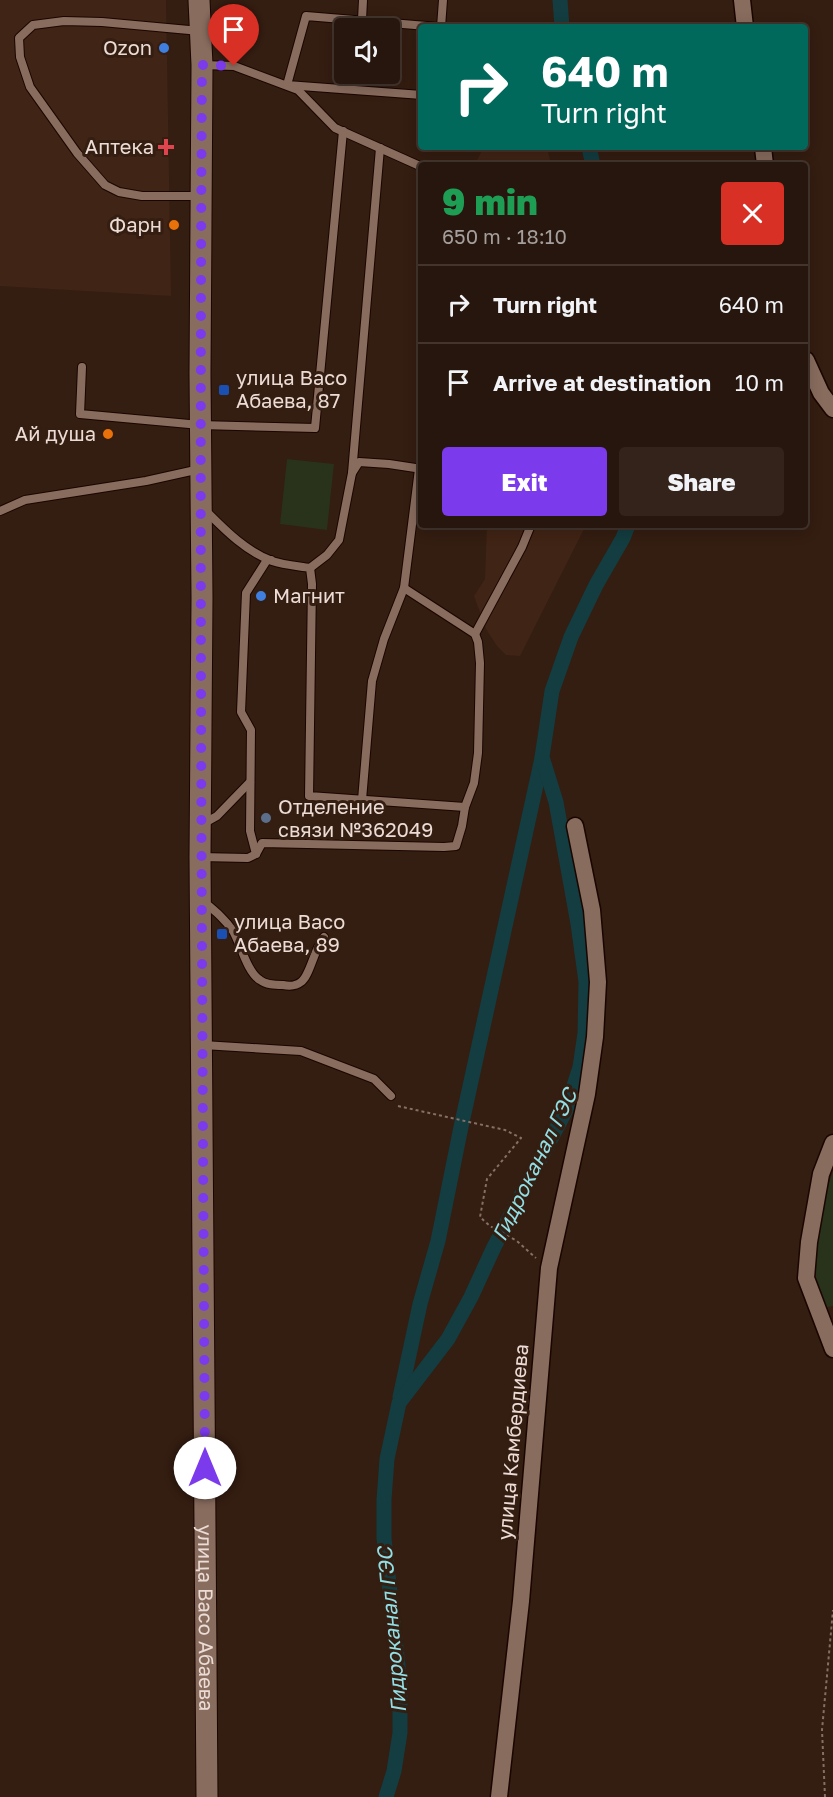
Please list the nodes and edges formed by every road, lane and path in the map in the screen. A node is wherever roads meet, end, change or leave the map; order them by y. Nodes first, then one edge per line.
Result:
1 (199, 0) edge
2 (363, 0) edge
3 (443, 0) edge
4 (742, 0) edge
5 (334, 18) edge
6 (362, 18) edge
7 (400, 23) edge
8 (440, 24) edge
9 (746, 24) edge
10 (418, 25) edge
11 (201, 31) junction
12 (202, 65) junction
13 (287, 84) junction
14 (418, 94) edge
15 (343, 131) junction
16 (380, 148) junction
17 (418, 165) edge
18 (201, 196) junction
19 (808, 364) edge
20 (82, 367) dead end
21 (833, 409) edge
22 (200, 425) junction
23 (200, 469) junction
24 (418, 469) edge
25 (352, 473) junction
26 (418, 484) edge
27 (200, 504) junction
28 (0, 511) edge
29 (530, 528) edge
30 (272, 560) junction
31 (310, 568) junction
32 (404, 588) junction
33 (475, 634) junction
34 (250, 782) junction
35 (362, 800) junction
36 (465, 807) junction
37 (201, 825) junction
38 (574, 826) dead end
39 (256, 854) junction
40 (200, 857) junction
41 (201, 899) junction
42 (324, 937) dead end
43 (202, 1045) junction
44 (392, 1096) joint
45 (833, 1143) edge
46 (549, 1268) junction
47 (833, 1349) edge
48 (833, 1610) edge
49 (207, 1797) edge
50 (500, 1797) edge
51 (825, 1797) edge

1 - 11 street, улица Васо Абаева
2 - 6 lane
3 - 8 lane
4 - 9 street
5 - 13 lane
7 - 10 lane
11 - 12 street, улица Васо Абаева
11 - 18 lane
12 - 13 lane
12 - 18 street, улица Васо Абаева
13 - 14 lane
13 - 15 lane
15 - 16 lane
15 - 22 lane
16 - 17 lane
16 - 25 lane
18 - 22 street, улица Васо Абаева
19 - 21 street
20 - 22 lane
22 - 23 street, улица Васо Абаева
23 - 27 street, улица Васо Абаева
23 - 28 lane
24 - 25 lane
25 - 31 lane
26 - 32 lane
27 - 30 lane
27 - 37 street, улица Васо Абаева
29 - 33 lane
30 - 31 lane
30 - 34 lane
31 - 35 lane
32 - 33 lane
32 - 35 lane
33 - 36 lane
34 - 37 lane
34 - 39 lane
35 - 36 lane
36 - 39 lane
37 - 40 street, улица Васо Абаева
38 - 46 street, улица Камбердиева
39 - 40 lane
40 - 41 street, улица Васо Абаева
41 - 42 lane
41 - 43 street, улица Васо Абаева
43 - 44 lane
43 - 49 street, улица Васо Абаева
44 - 46 path
45 - 47 street
46 - 50 street, улица Камбердиева
48 - 51 path

